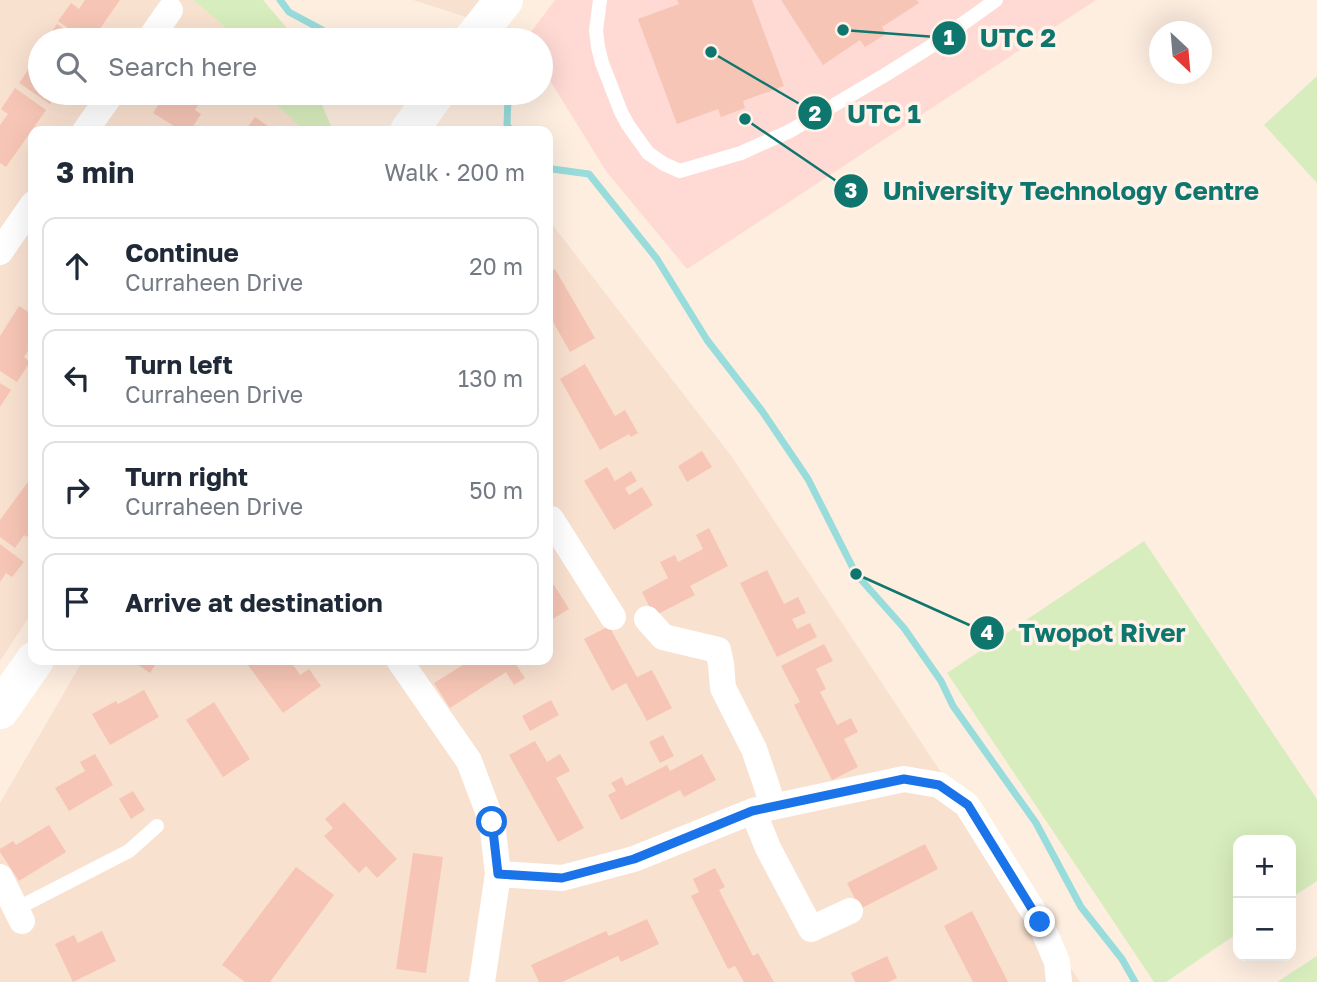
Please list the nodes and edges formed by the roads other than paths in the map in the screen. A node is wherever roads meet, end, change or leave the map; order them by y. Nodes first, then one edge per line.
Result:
1 (504, 0) edge
2 (600, 0) edge
3 (996, 0) edge
4 (170, 10) dead end
5 (157, 28) edge
6 (482, 28) edge
7 (103, 105) edge
8 (428, 105) edge
9 (89, 126) edge
10 (413, 126) edge
11 (28, 212) edge
12 (0, 252) edge
13 (553, 520) edge
14 (613, 617) dead end
15 (647, 619) dead end
16 (31, 665) edge
17 (402, 665) edge
18 (1, 705) edge
19 (763, 809) junction
20 (157, 826) dead end
21 (498, 874) junction
22 (0, 877) edge
23 (850, 911) dead end
24 (19, 915) joint
25 (482, 982) edge
26 (1059, 982) edge

1 - 6 street
2 - 3 lane
4 - 5 street
7 - 9 street
8 - 10 street
11 - 12 street
13 - 14 street
15 - 19 street
16 - 18 street
17 - 21 street
19 - 21 street
19 - 23 street
19 - 26 street
20 - 24 lane
21 - 25 street
22 - 24 street

